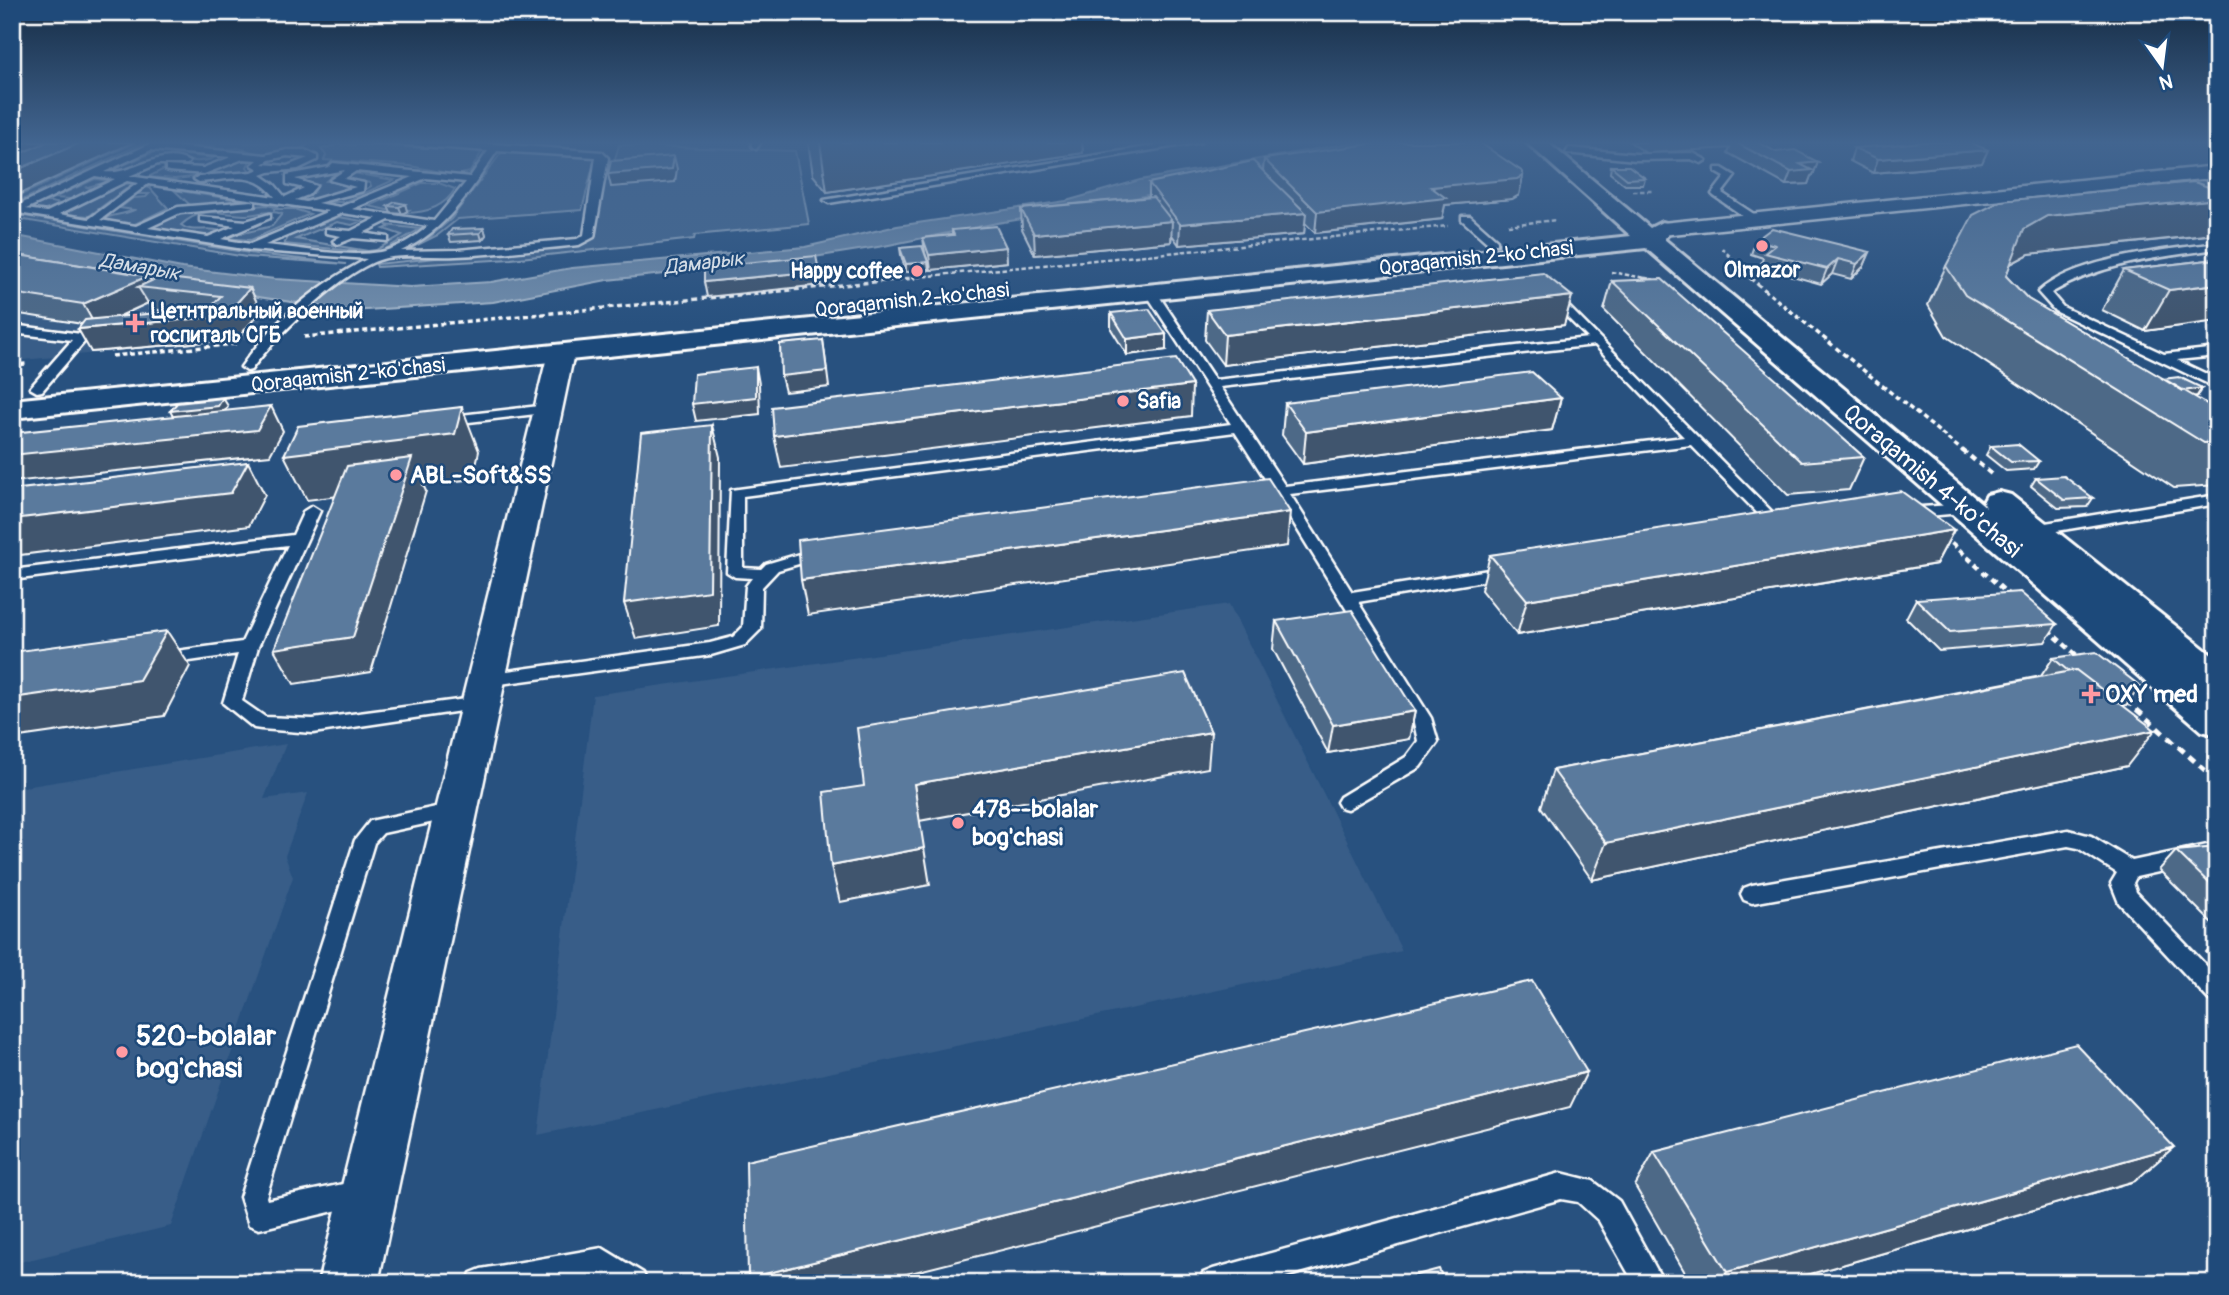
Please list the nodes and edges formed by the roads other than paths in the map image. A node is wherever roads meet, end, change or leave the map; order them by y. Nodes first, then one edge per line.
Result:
1 (29, 202) edge
2 (76, 202) edge
3 (118, 202) edge
4 (171, 202) edge
5 (266, 202) edge
6 (291, 202) edge
7 (314, 202) edge
8 (358, 202) edge
9 (453, 202) edge
10 (594, 202) edge
11 (1610, 202) edge
12 (1621, 202) edge
13 (1730, 202) edge
14 (1919, 202) edge
15 (305, 205) junction
16 (178, 210) junction
17 (340, 210) junction
18 (107, 211) junction
19 (125, 212) dead end
20 (47, 216) junction
21 (388, 217) junction
22 (1466, 218) dead end
23 (204, 219) dead end
24 (1756, 220) junction
25 (90, 223) junction
26 (435, 224) junction
27 (135, 230) junction
28 (330, 231) dead end
29 (1647, 232) junction
30 (352, 234) junction
31 (1484, 235) junction
32 (384, 239) dead end
33 (208, 241) junction
34 (338, 241) dead end
35 (2217, 246) edge
36 (250, 247) junction
37 (380, 257) junction
38 (1151, 292) junction
39 (1557, 301) edge
40 (12, 329) edge
41 (122, 333) edge
42 (81, 338) junction
43 (1598, 341) junction
44 (2217, 352) edge
45 (561, 353) junction
46 (430, 357) junction
47 (2161, 358) junction
48 (247, 367) junction
49 (1212, 384) junction
50 (2217, 384) edge
51 (24, 389) edge
52 (12, 409) edge
53 (548, 409) junction
54 (428, 423) edge
55 (1241, 427) junction
56 (1695, 440) junction
57 (1281, 491) junction
58 (1241, 496) edge
59 (2217, 499) edge
60 (1967, 509) junction
61 (312, 510) dead end
62 (1888, 515) edge
63 (2033, 530) junction
64 (1754, 532) edge
65 (299, 539) junction
66 (834, 551) edge
67 (1524, 570) edge
68 (765, 574) junction
69 (12, 575) edge
70 (1349, 598) junction
71 (249, 647) junction
72 (144, 662) edge
73 (2214, 676) edge
74 (2168, 679) junction
75 (483, 692) junction
76 (2217, 721) edge
77 (1347, 802) dead end
78 (456, 811) junction
79 (2217, 851) edge
80 (2129, 870) junction
81 (1752, 894) dead end
82 (2217, 993) edge
83 (369, 1192) junction
84 (348, 1283) edge
85 (481, 1283) edge
86 (632, 1283) edge
87 (1213, 1283) edge
88 (1650, 1283) edge

1 - 20 lane
2 - 20 lane
3 - 18 lane
4 - 16 lane
5 - 16 lane
6 - 15 lane
7 - 15 lane
8 - 17 lane
9 - 26 lane
10 - 37 lane
11 - 29 main road
12 - 29 main road
13 - 24 lane
14 - 24 street
15 - 17 lane
16 - 27 lane
17 - 21 lane
17 - 36 lane
18 - 19 lane
18 - 25 lane
20 - 25 lane
21 - 26 lane
21 - 30 lane
22 - 31 lane
23 - 33 lane
24 - 29 street
25 - 27 lane
26 - 37 lane
27 - 33 lane
28 - 30 lane
29 - 31 main road, Qoraqamish 2-ko'chasi
29 - 38 main road, Qoraqamish 2-ko'chasi
29 - 60 main road, Qoraqamish 4-ko'chasi
29 - 63 main road, Qoraqamish 4-ko'chasi
30 - 32 lane
30 - 34 lane
31 - 46 main road, Qoraqamish 2-ko'chasi
33 - 36 lane
35 - 47 lane
36 - 37 lane
37 - 48 lane
38 - 45 main road, Qoraqamish 2-ko'chasi
38 - 49 lane
39 - 43 lane
40 - 42 lane
41 - 42 lane
42 - 51 lane
43 - 49 lane
43 - 56 lane
44 - 47 lane
45 - 46 main road, Qoraqamish 2-ko'chasi
45 - 53 street
46 - 48 main road, Qoraqamish 2-ko'chasi
46 - 52 main road, Qoraqamish 2-ko'chasi
47 - 50 lane
48 - 51 main road, Qoraqamish 2-ko'chasi
49 - 55 lane
53 - 54 lane
53 - 75 street
55 - 57 lane
55 - 68 lane
56 - 57 lane
56 - 64 lane
57 - 58 lane
57 - 70 lane
59 - 63 lane
60 - 62 lane
60 - 74 main road, Qoraqamish 4-ko'chasi
61 - 65 lane
63 - 73 main road, Qoraqamish 4-ko'chasi
65 - 69 lane
65 - 71 lane
66 - 68 lane
67 - 70 lane
68 - 75 lane
70 - 77 lane
71 - 72 lane
71 - 75 lane
73 - 74 street
74 - 76 main road, Qoraqamish 4-ko'chasi
75 - 78 street
78 - 83 street
78 - 83 lane
79 - 80 lane
80 - 81 lane
80 - 82 lane
83 - 84 street
85 - 86 lane
87 - 88 lane

